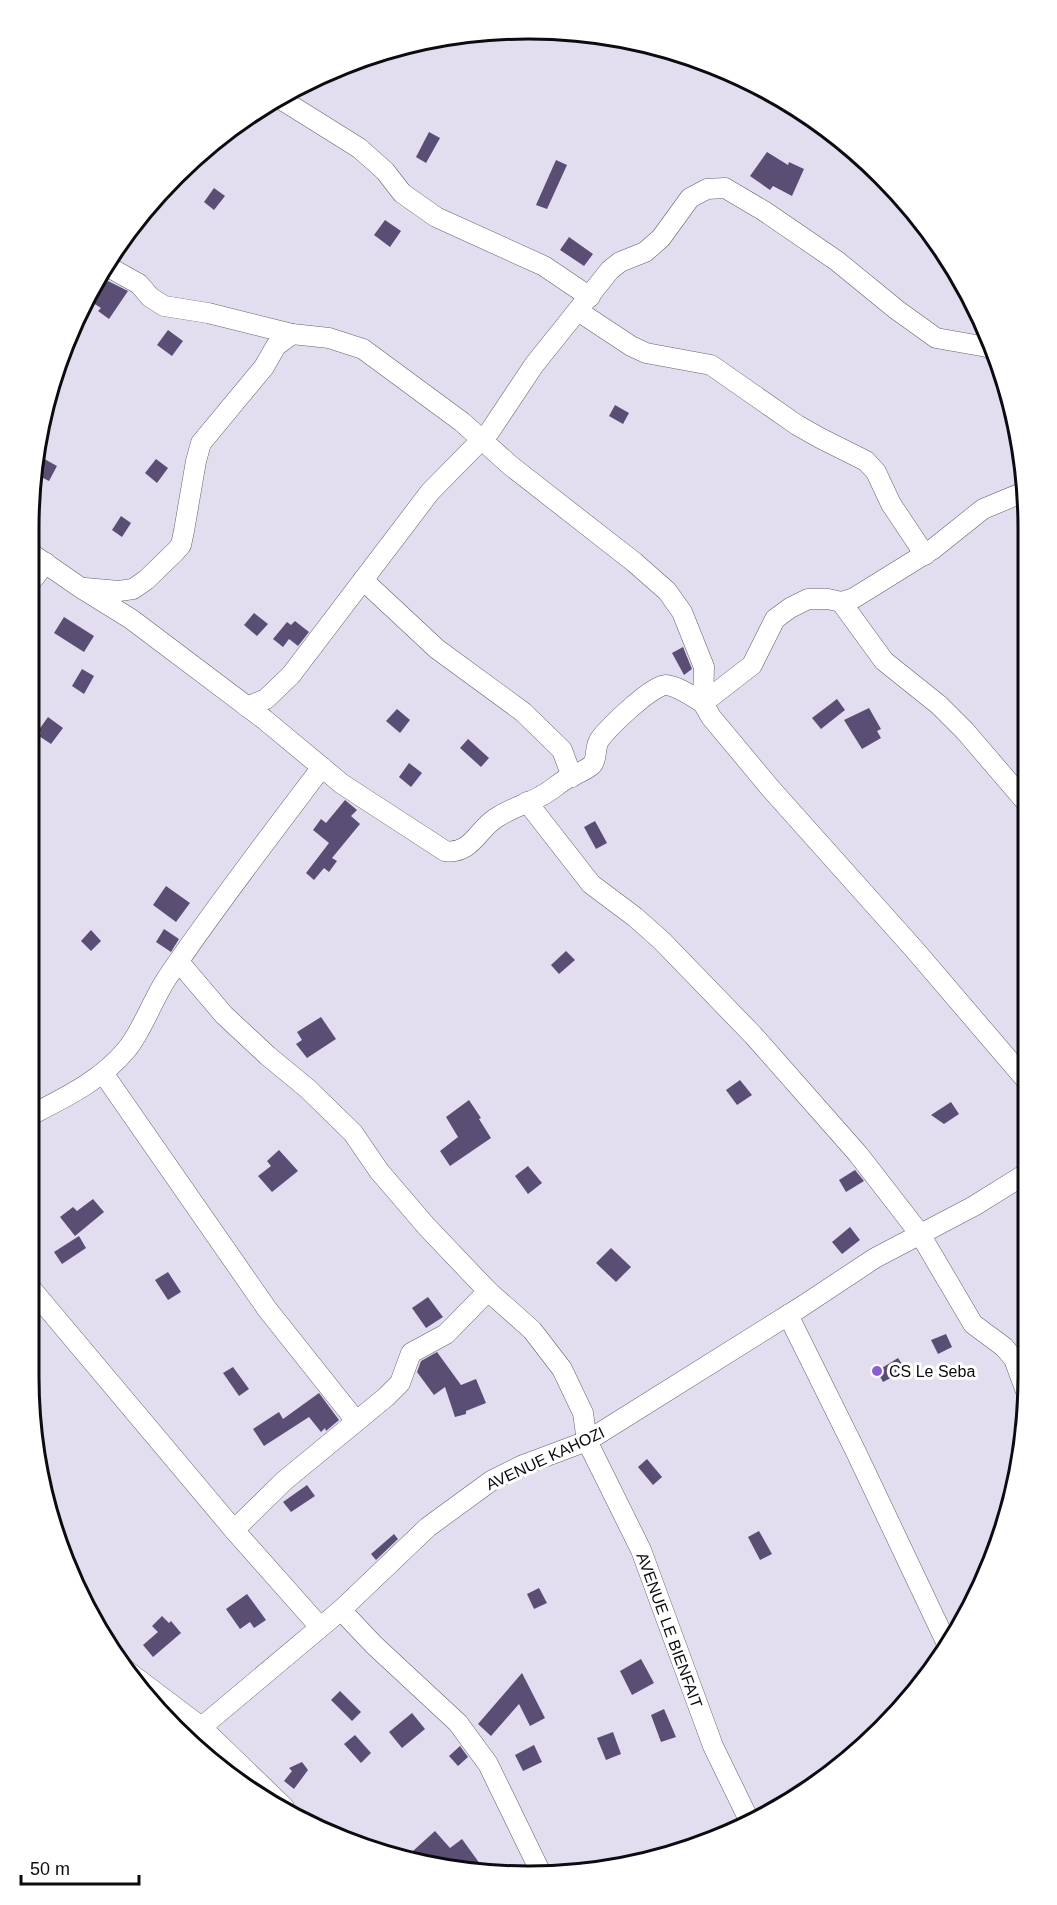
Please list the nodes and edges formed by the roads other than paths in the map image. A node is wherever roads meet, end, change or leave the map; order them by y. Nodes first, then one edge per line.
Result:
1 (287, 103) edge
2 (113, 270) edge
3 (584, 304) junction
4 (292, 334) junction
5 (983, 346) edge
6 (482, 440) junction
7 (1017, 495) edge
8 (925, 555) junction
9 (39, 558) edge
10 (46, 563) junction
11 (39, 572) edge
12 (363, 580) junction
13 (81, 588) junction
14 (841, 602) junction
15 (703, 703) junction
16 (247, 707) junction
17 (322, 767) junction
18 (572, 777) junction
19 (1018, 793) edge
20 (527, 802) junction
21 (179, 962) junction
22 (1018, 1071) edge
23 (103, 1073) junction
24 (39, 1111) edge
25 (1018, 1179) edge
26 (920, 1234) junction
27 (488, 1291) junction
28 (39, 1298) edge
29 (788, 1315) junction
30 (1018, 1370) edge
31 (356, 1421) junction
32 (587, 1441) junction
33 (234, 1530) junction
34 (340, 1610) junction
35 (320, 1627) junction
36 (943, 1636) edge
37 (165, 1705) edge
38 (195, 1731) edge
39 (257, 1784) edge
40 (747, 1815) edge
41 (537, 1866) edge

1 - 3 street
2 - 4 street
3 - 5 street
3 - 6 street
3 - 8 street
4 - 6 street
4 - 13 street
6 - 12 street
6 - 15 street
7 - 8 street
8 - 14 street
9 - 10 street
10 - 11 street
10 - 13 street
12 - 16 street
12 - 18 street
13 - 16 street
14 - 15 street
14 - 19 street
15 - 18 street
15 - 22 street
16 - 17 street
17 - 20 street
17 - 21 street
18 - 20 street
20 - 26 street
21 - 23 street
21 - 27 street, AVENUE LE BIENFAIT
23 - 24 street
23 - 31 street
25 - 26 street, AVENUE KAHOZI
26 - 29 street, AVENUE KAHOZI
26 - 30 street
27 - 31 street
27 - 32 street, AVENUE LE BIENFAIT
28 - 33 street
29 - 32 street, AVENUE KAHOZI
29 - 36 street
31 - 33 street
32 - 34 street, AVENUE KAHOZI
32 - 40 street, AVENUE LE BIENFAIT
33 - 35 street
34 - 35 street, AVENUE KAHOZI
34 - 41 street
35 - 38 street, AVENUE KAHOZI
37 - 38 street
38 - 39 street

